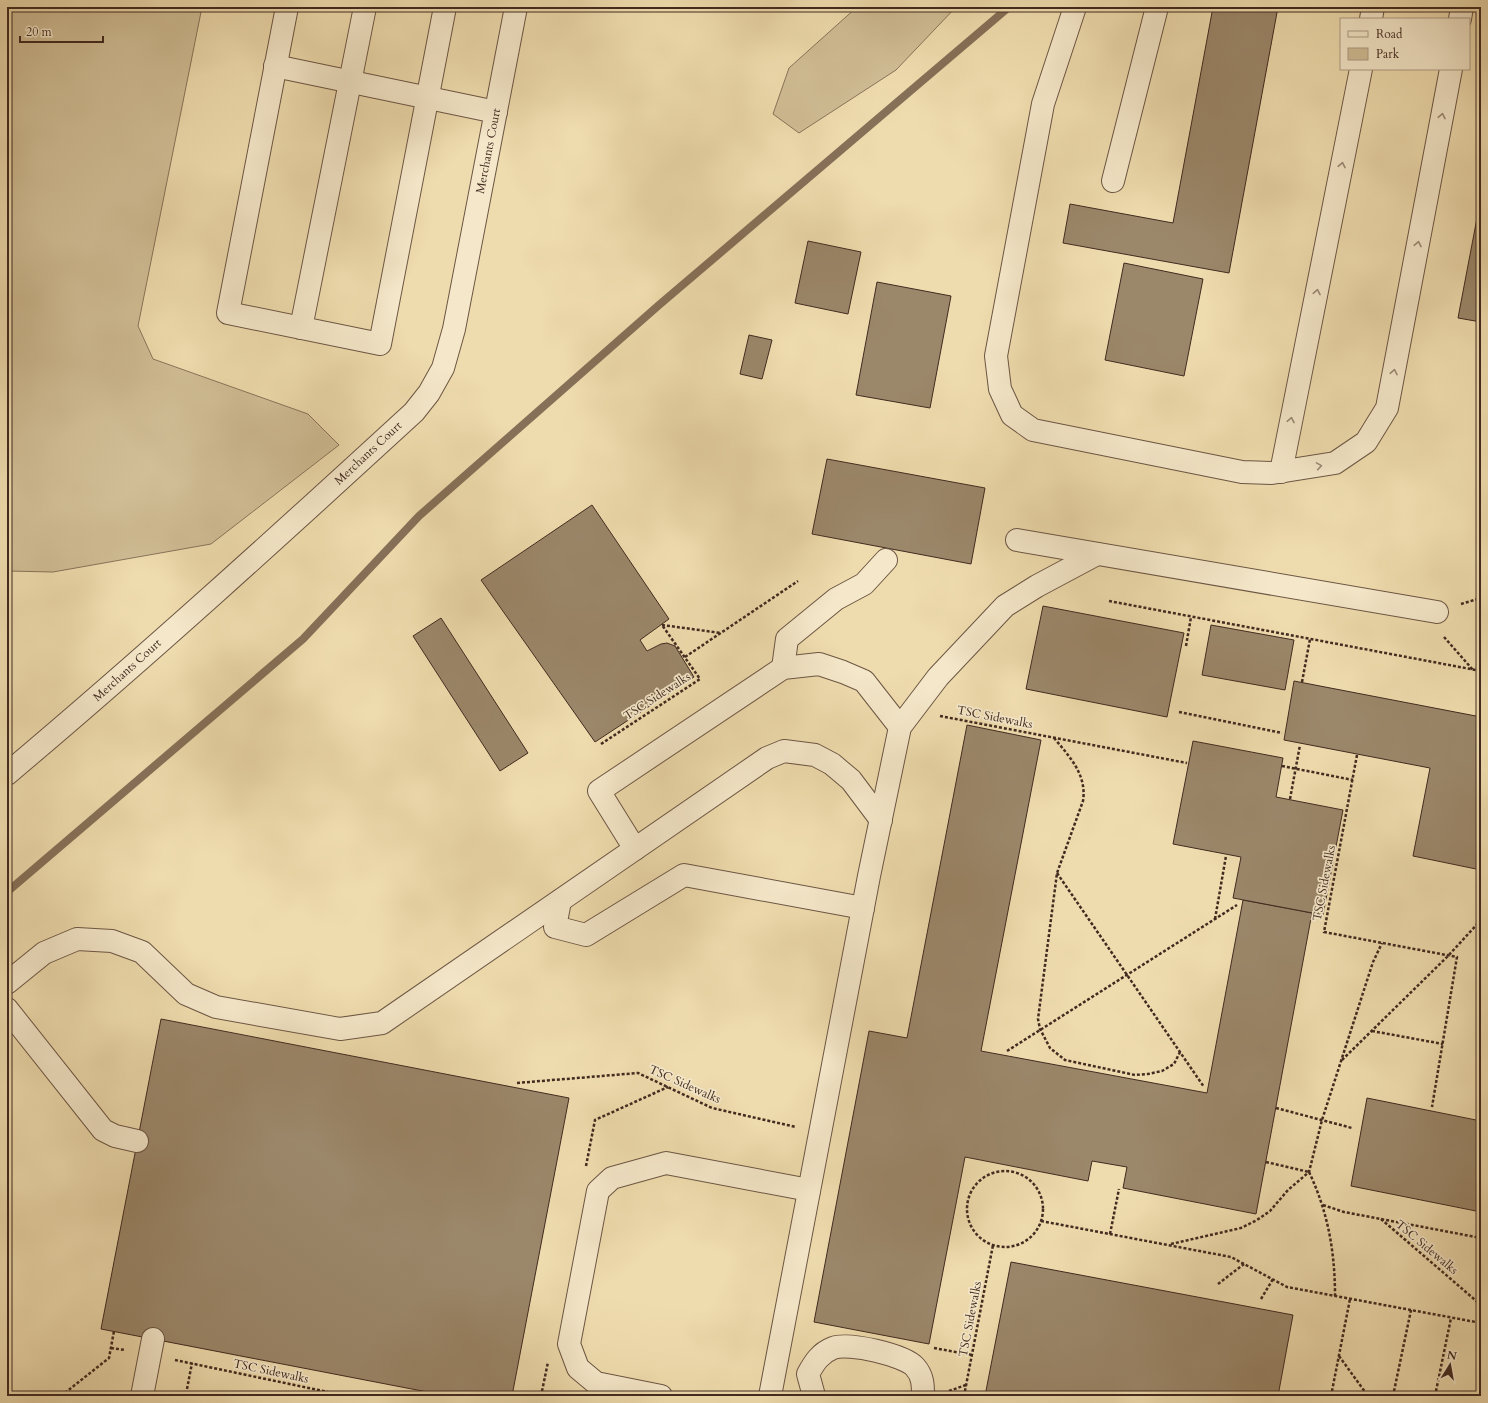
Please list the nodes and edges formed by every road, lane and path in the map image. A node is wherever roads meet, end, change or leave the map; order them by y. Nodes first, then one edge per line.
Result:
1 (287, 7) edge
2 (365, 7) edge
3 (445, 7) edge
4 (516, 7) edge
5 (1076, 7) edge
6 (1157, 7) edge
7 (1373, 7) edge
8 (1462, 7) edge
9 (1371, 18) edge
10 (1460, 18) edge
11 (275, 66) junction
12 (1361, 70) edge
13 (1451, 70) edge
14 (350, 82) junction
15 (428, 97) junction
16 (496, 112) junction
17 (1113, 181) dead end
18 (302, 328) junction
19 (1281, 472) junction
20 (1017, 540) dead end
21 (1097, 554) junction
22 (886, 560) dead end
23 (798, 581) dead end
24 (1109, 601) dead end
25 (1428, 611) joint
26 (1191, 617) junction
27 (721, 633) junction
28 (1310, 639) junction
29 (1186, 646) dead end
30 (685, 657) junction
31 (783, 668) junction
32 (1473, 670) junction
33 (1481, 671) edge
34 (1302, 682) dead end
35 (1180, 712) dead end
36 (939, 716) dead end
37 (900, 727) junction
38 (1282, 733) dead end
39 (1054, 738) junction
40 (601, 744) dead end
41 (1300, 745) dead end
42 (1357, 755) dead end
43 (1187, 763) dead end
44 (1282, 766) dead end
45 (1296, 769) junction
46 (7, 774) edge
47 (1353, 780) junction
48 (1290, 799) dead end
49 (881, 820) junction
50 (636, 849) junction
51 (1226, 856) dead end
52 (1057, 873) junction
53 (560, 901) junction
54 (1237, 904) dead end
55 (863, 908) junction
56 (1214, 919) junction
57 (1481, 920) edge
58 (1382, 943) junction
59 (1448, 956) junction
60 (1127, 975) junction
61 (7, 983) edge
62 (7, 1009) edge
63 (1040, 1029) junction
64 (1372, 1031) junction
65 (1443, 1044) junction
66 (1007, 1051) dead end
67 (1180, 1052) junction
68 (1341, 1061) junction
69 (517, 1083) dead end
70 (1204, 1087) dead end
71 (1432, 1107) dead end
72 (1276, 1108) dead end
73 (1322, 1120) junction
74 (1352, 1128) dead end
75 (820, 1132) junction
76 (137, 1141) dead end
77 (1266, 1162) dead end
78 (1309, 1172) junction
79 (1119, 1189) dead end
80 (809, 1190) junction
81 (1323, 1205) junction
82 (1380, 1219) junction
83 (1041, 1221) junction
84 (1110, 1234) junction
85 (1481, 1238) edge
86 (993, 1245) junction
87 (1168, 1245) junction
88 (1244, 1264) junction
89 (1273, 1279) junction
90 (1218, 1284) dead end
91 (1335, 1296) junction
92 (1262, 1299) dead end
93 (1350, 1299) junction
94 (1481, 1305) edge
95 (1410, 1310) junction
96 (1451, 1318) junction
97 (1481, 1323) edge
98 (114, 1331) dead end
99 (152, 1347) junction
100 (111, 1348) junction
101 (1339, 1355) junction
102 (192, 1363) junction
103 (187, 1389) dead end
104 (61, 1396) edge
105 (142, 1396) edge
106 (347, 1396) edge
107 (661, 1396) edge
108 (770, 1396) edge
109 (814, 1396) edge
110 (923, 1396) edge
111 (964, 1396) edge
112 (1331, 1396) edge
113 (1368, 1396) edge
114 (1393, 1396) edge
115 (1435, 1396) edge

1 - 11 street
2 - 14 street
3 - 15 street
4 - 16 street, Merchants Court
5 - 19 street
6 - 17 street
7 - 9 street
8 - 10 street
11 - 14 street
11 - 18 street
19 -> 12 street
19 -> 13 street
14 - 15 street
14 - 18 street
15 - 16 street
15 - 18 street
16 - 46 street, Merchants Court
20 - 21 street
21 - 25 street
21 - 37 street
22 - 31 street
23 - 27 path, TSC Sidewalks
24 - 26 path
25 - 32 path
26 - 28 path
26 - 29 path
27 - 30 path, TSC Sidewalks
27 - 30 path, TSC Sidewalks
28 - 32 path
28 - 34 path
30 - 40 path, TSC Sidewalks
31 - 37 street
31 - 50 street
32 - 33 path
35 - 38 path
36 - 39 path, TSC Sidewalks
37 - 49 street
39 - 43 path, TSC Sidewalks
39 - 52 path
41 - 45 path
42 - 47 path, TSC Sidewalks
44 - 45 path
45 - 47 path
45 - 48 path
47 - 58 path, TSC Sidewalks
49 - 50 street
49 - 55 street
50 - 53 street
51 - 56 path
52 - 60 path
52 - 63 path
53 - 55 street
53 - 61 street
54 - 56 path
55 - 75 street
56 - 60 path
57 - 59 path
58 - 59 path, TSC Sidewalks
58 - 68 path
59 - 64 path
59 - 65 path
60 - 63 path
60 - 67 path
62 - 76 street
63 - 66 path
63 - 67 path
64 - 65 path
64 - 68 path
65 - 71 path
67 - 70 path
68 - 73 path
69 - 75 path, TSC Sidewalks
72 - 73 path
73 - 74 path
73 - 78 path
75 - 80 street
77 - 78 path
78 - 81 path
78 - 87 path
79 - 84 path
80 - 107 street
80 - 108 street
81 - 82 path, TSC Sidewalks
81 - 91 path
82 - 85 path, TSC Sidewalks
82 - 94 path, TSC Sidewalks
83 - 84 path
83 - 86 path
83 - 86 path
84 - 87 path
86 - 111 path, TSC Sidewalks
87 - 88 path
88 - 89 path
88 - 90 path
89 - 91 path
89 - 92 path
91 - 93 path
93 - 95 path
93 - 101 path
95 - 96 path
95 - 114 path
96 - 97 path
96 - 115 path
98 - 100 path
99 - 100 path, TSC Sidewalks
99 - 102 path, TSC Sidewalks
99 - 105 street
100 - 104 path
101 - 112 path
101 - 113 path
102 - 103 path
102 - 106 path, TSC Sidewalks
109 - 110 street

